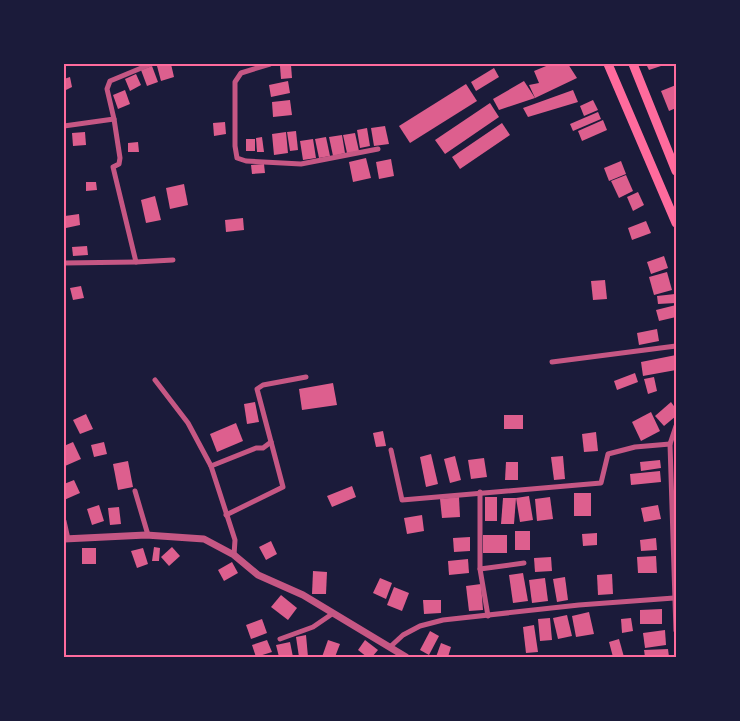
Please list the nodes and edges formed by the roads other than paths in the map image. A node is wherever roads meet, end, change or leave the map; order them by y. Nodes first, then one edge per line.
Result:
1 (151, 64) edge
2 (270, 64) edge
3 (608, 64) edge
4 (633, 64) edge
5 (114, 119) junction
6 (64, 126) edge
7 (378, 149) dead end
8 (676, 171) edge
9 (676, 223) edge
10 (173, 260) dead end
11 (136, 262) junction
12 (64, 263) edge
13 (676, 346) edge
14 (552, 362) dead end
15 (306, 377) dead end
16 (155, 380) dead end
17 (676, 426) edge
18 (271, 442) junction
19 (670, 444) junction
20 (391, 450) dead end
21 (210, 466) junction
22 (136, 490) dead end
23 (480, 492) junction
24 (226, 515) junction
25 (64, 521) edge
26 (148, 535) junction
27 (66, 539) edge
28 (234, 555) junction
29 (524, 563) dead end
30 (480, 570) junction
31 (674, 598) junction
32 (332, 614) junction
33 (488, 616) junction
34 (676, 631) edge
35 (280, 639) dead end
36 (390, 648) junction
37 (406, 657) edge

1 - 5 street
2 - 7 street
3 - 9 highway
4 - 8 highway
5 - 6 street
5 - 11 street
10 - 11 street
11 - 12 street
13 - 14 street
15 - 18 street
16 - 21 street
17 - 19 street
18 - 21 street
18 - 24 street
19 - 23 street
19 - 31 street
20 - 23 street
21 - 24 street
22 - 26 street
23 - 30 street
24 - 28 street
25 - 27 street
26 - 27 street
26 - 28 street
28 - 32 street
29 - 30 street
30 - 33 street
31 - 33 street
31 - 34 street
32 - 35 street
32 - 36 street
33 - 36 street
36 - 37 street

